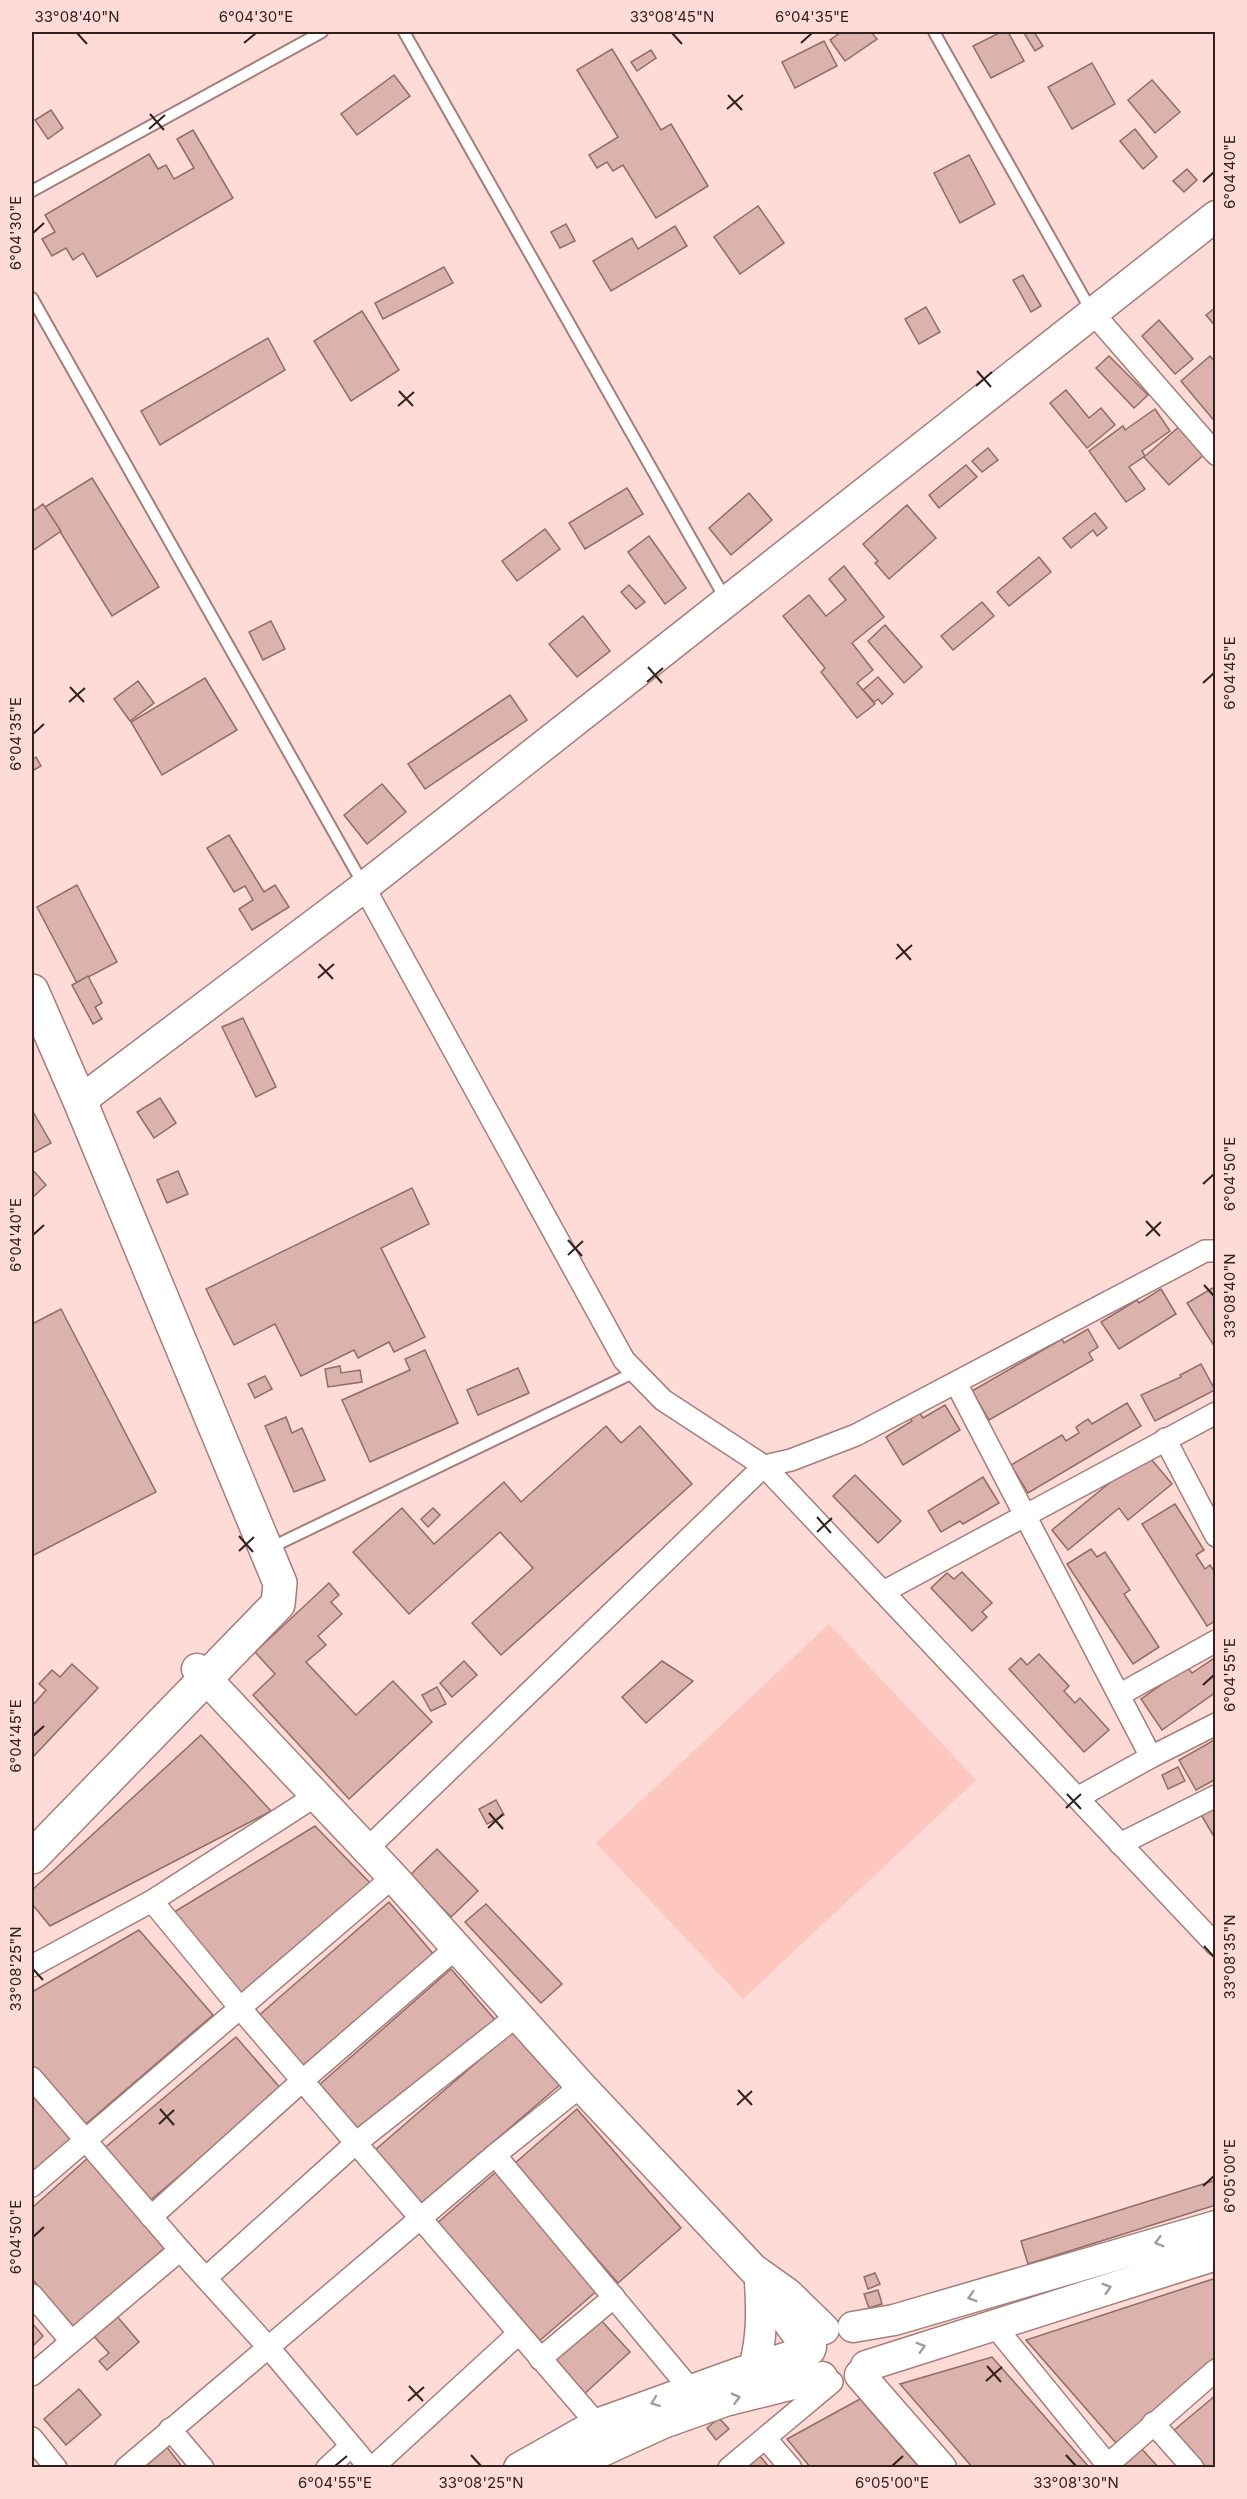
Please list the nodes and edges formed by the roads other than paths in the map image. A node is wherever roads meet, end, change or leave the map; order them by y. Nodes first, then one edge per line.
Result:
1 (322, 32) edge
2 (404, 32) edge
3 (934, 32) edge
4 (32, 191) edge
5 (1215, 216) edge
6 (32, 298) edge
7 (1092, 312) junction
8 (1215, 454) edge
9 (726, 600) junction
10 (364, 887) junction
11 (32, 991) edge
12 (80, 1101) junction
13 (1215, 1251) edge
14 (635, 1372) junction
15 (956, 1383) junction
16 (1215, 1413) edge
17 (1166, 1439) junction
18 (764, 1466) junction
19 (1025, 1515) junction
20 (1215, 1536) edge
21 (270, 1555) junction
22 (883, 1592) junction
23 (1215, 1641) edge
24 (201, 1674) junction
25 (1119, 1695) junction
26 (1215, 1724) edge
27 (1151, 1757) junction
28 (317, 1795) junction
29 (1215, 1796) edge
30 (1077, 1798) junction
31 (32, 1840) edge
32 (1120, 1844) junction
33 (367, 1849) junction
34 (32, 1857) edge
35 (393, 1877) junction
36 (152, 1901) junction
37 (1215, 1945) edge
38 (457, 1947) junction
39 (32, 1966) edge
40 (240, 2008) junction
41 (518, 2015) junction
42 (32, 2078) edge
43 (302, 2081) junction
44 (581, 2086) junction
45 (84, 2140) junction
46 (356, 2143) junction
47 (495, 2155) junction
48 (32, 2186) edge
49 (151, 2217) junction
50 (421, 2220) junction
51 (1215, 2226) edge
52 (180, 2250) junction
53 (1215, 2254) edge
54 (757, 2276) junction
55 (206, 2278) junction
56 (32, 2295) edge
57 (614, 2297) junction
58 (993, 2324) junction
59 (518, 2334) junction
60 (71, 2341) junction
61 (269, 2348) junction
62 (835, 2357) junction
63 (540, 2359) junction
64 (754, 2368) junction
65 (1215, 2370) edge
66 (32, 2375) edge
67 (691, 2390) junction
68 (597, 2424) junction
69 (1153, 2424) junction
70 (170, 2430) junction
71 (32, 2438) edge
72 (766, 2439) junction
73 (351, 2446) junction
74 (1105, 2466) edge
75 (56, 2468) edge
76 (126, 2468) edge
77 (203, 2468) edge
78 (327, 2468) edge
79 (371, 2468) edge
80 (519, 2468) edge
81 (566, 2468) edge
82 (729, 2468) edge
83 (791, 2468) edge
84 (941, 2468) edge
85 (1193, 2468) edge

1 - 4 lane
2 - 9 lane
3 - 7 lane
5 - 7 street
6 - 10 lane
7 - 8 street
7 - 9 street
9 - 10 street
10 - 12 street
10 - 14 street
11 - 12 main road
12 - 21 main road
13 - 15 street
14 - 18 street
14 - 21 lane
15 - 18 street
15 - 19 street
16 - 17 street
17 - 19 street
17 - 20 street
18 - 22 street
18 - 33 street
19 - 22 street
19 - 25 street
21 - 24 main road
22 - 30 street
23 - 25 street
24 - 28 street
24 - 31 main road
24 - 34 main road
25 - 27 street
26 - 27 street
27 - 30 street
28 - 33 street
28 - 36 street
29 - 32 street
30 - 32 street
32 - 37 street
33 - 35 street
35 - 38 street
35 - 40 street
36 - 39 street
36 - 40 street
38 - 41 street
38 - 43 street
40 - 43 street
40 - 45 street
41 - 44 street
41 - 46 street
42 - 45 street
43 - 46 street
43 - 49 street
44 - 47 street
44 - 54 street
45 - 48 street
45 - 49 street
46 - 50 street
46 - 55 street
47 - 50 street
47 - 57 street
49 - 52 street
50 - 59 street
50 - 61 street
51 -> 62 street
52 - 55 street
52 - 60 street
58 -> 53 street
54 - 62 street
54 - 64 street
55 - 61 street
56 - 60 street
57 - 63 street
57 - 67 street
62 -> 58 street
58 - 74 street
59 - 63 street
59 - 79 street
60 - 66 street
61 - 70 street
61 - 73 street
62 - 64 street
62 - 72 street
81 -> 62 street
62 - 84 street
63 - 68 street
64 - 67 street
65 - 69 street
67 -> 68 street
68 - 80 street
69 - 74 street
69 - 85 street
70 - 76 street
70 - 77 street
71 - 75 street
72 - 82 street
72 - 83 street
73 - 78 street
73 - 79 street

